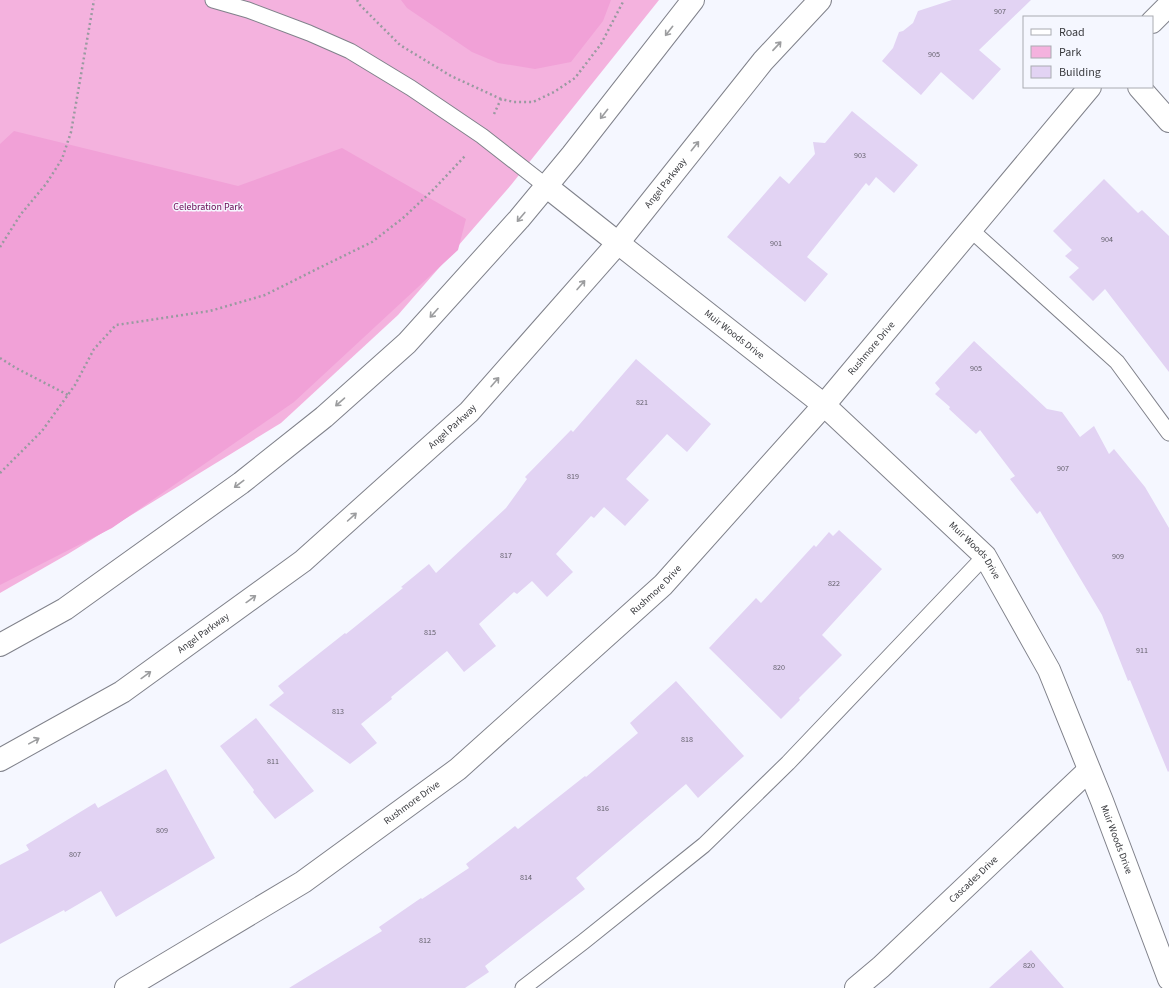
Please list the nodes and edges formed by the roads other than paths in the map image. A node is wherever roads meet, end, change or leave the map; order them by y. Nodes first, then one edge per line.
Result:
1 (213, 0) edge
2 (693, 0) edge
3 (820, 0) edge
4 (1169, 5) edge
5 (1153, 21) edge
6 (1089, 88) edge
7 (1140, 88) edge
8 (1169, 121) edge
9 (546, 186) junction
10 (971, 230) junction
11 (618, 243) junction
12 (824, 405) junction
13 (1169, 433) edge
14 (985, 556) junction
15 (0, 645) edge
16 (0, 760) edge
17 (1090, 770) junction
18 (1169, 979) edge
19 (126, 988) edge
20 (523, 988) edge
21 (856, 988) edge

1 - 9 lane
2 -> 9 street
11 -> 3 street, Angel Parkway
4 - 5 street
6 - 10 street, Rushmore Drive
7 - 8 street
9 - 11 street, Muir Woods Drive
9 -> 15 street
10 - 12 street, Rushmore Drive
10 - 13 lane
11 - 12 street, Muir Woods Drive
16 -> 11 street, Angel Parkway
12 - 14 street, Muir Woods Drive
12 - 19 street, Rushmore Drive
14 - 17 street, Muir Woods Drive
14 - 20 lane
17 - 18 street, Muir Woods Drive
17 - 21 street, Cascades Drive

